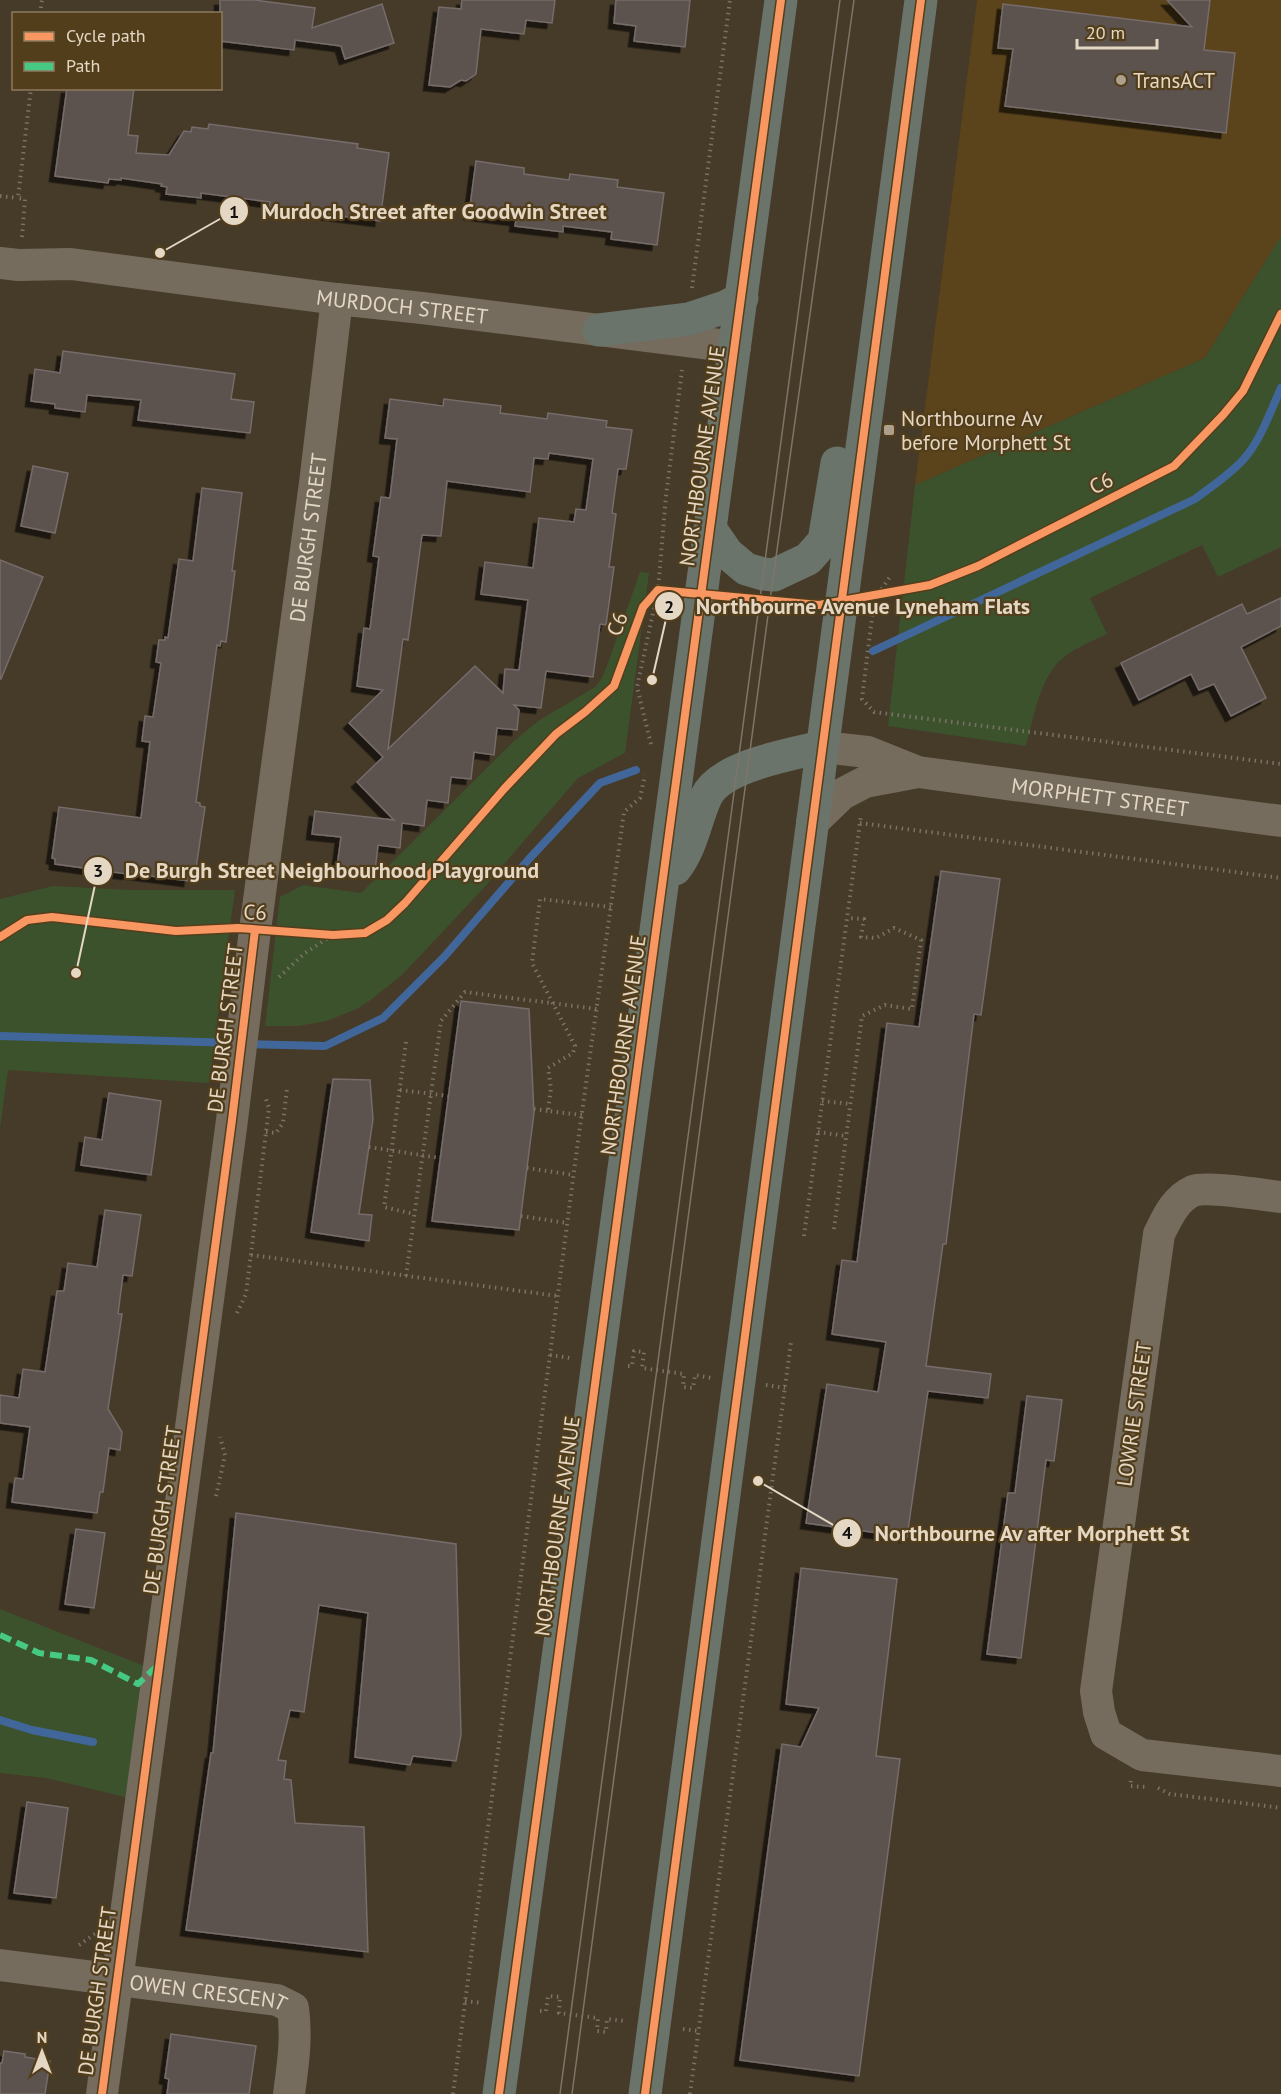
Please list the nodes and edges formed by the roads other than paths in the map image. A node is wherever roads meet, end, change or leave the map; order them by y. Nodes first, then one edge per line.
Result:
1 (781, 0) edge
2 (921, 0) edge
3 (890, 239) junction
4 (7, 251) edge
5 (742, 298) junction
6 (337, 299) junction
7 (599, 330) junction
8 (735, 347) junction
9 (711, 530) junction
10 (822, 747) junction
11 (918, 772) junction
12 (1281, 821) edge
13 (812, 823) junction
14 (664, 882) junction
15 (1281, 1197) edge
16 (1281, 1771) edge
17 (0, 1965) edge
18 (117, 1979) junction
19 (102, 2094) edge
20 (289, 2094) edge
21 (499, 2094) edge
22 (645, 2094) edge

1 - 5 highway, NORTHBOURNE AVENUE
2 - 3 highway
3 - 9 highway
3 - 10 highway
4 - 6 street, MURDOCH STREET
5 - 7 highway
5 - 8 highway, NORTHBOURNE AVENUE
6 - 7 street, MURDOCH STREET
6 - 18 street, DE BURGH STREET
7 - 8 street, MURDOCH STREET
8 - 9 highway, NORTHBOURNE AVENUE
9 - 14 highway, NORTHBOURNE AVENUE
10 - 11 street, MORPHETT STREET
10 - 13 highway
10 - 14 highway
11 - 12 street, MORPHETT STREET
11 - 13 street, MORPHETT STREET
13 - 22 highway
14 - 21 highway, NORTHBOURNE AVENUE
15 - 16 street, LOWRIE STREET
17 - 18 street, OWEN CRESCENT
18 - 19 street, DE BURGH STREET
18 - 20 street, OWEN CRESCENT

